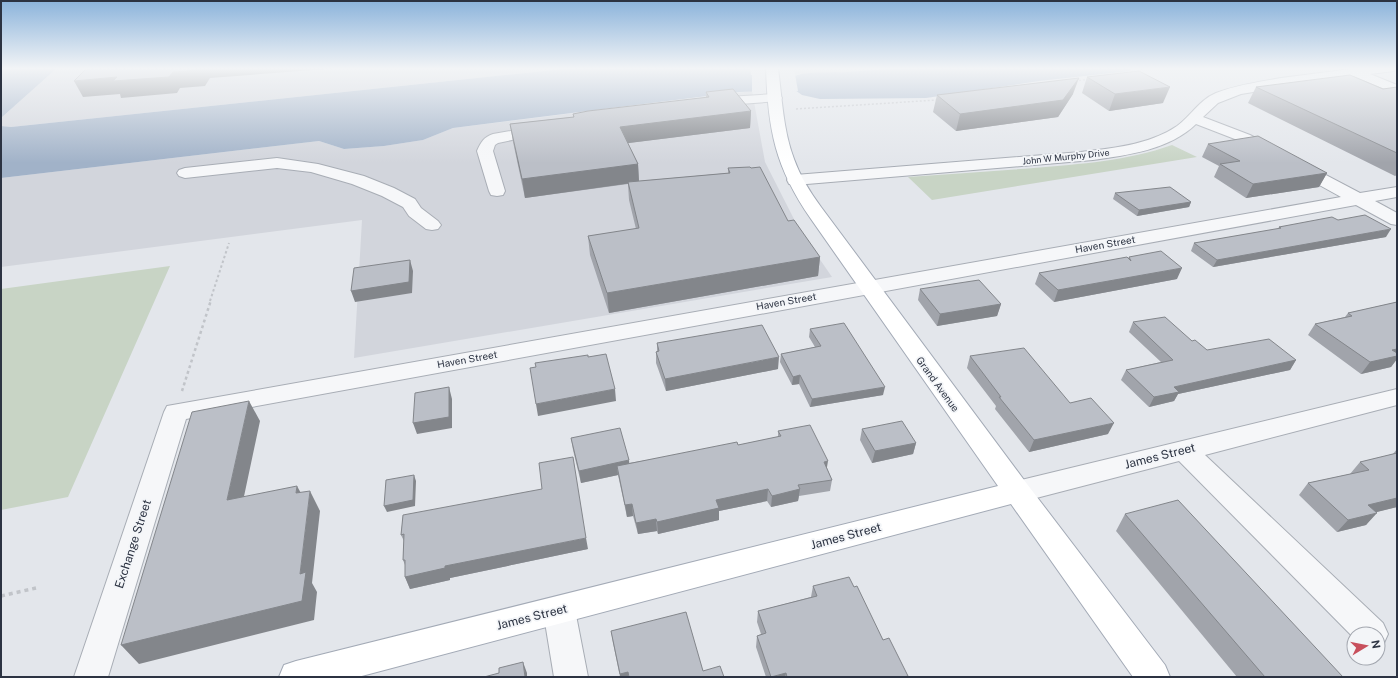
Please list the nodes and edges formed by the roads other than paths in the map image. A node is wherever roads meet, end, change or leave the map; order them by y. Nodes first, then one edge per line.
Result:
1 (736, 100) edge
2 (776, 100) edge
3 (1214, 100) edge
4 (696, 104) edge
5 (1194, 119) junction
6 (551, 129) edge
7 (185, 173) dead end
8 (795, 180) junction
9 (497, 191) dead end
10 (1397, 192) edge
11 (1358, 198) junction
12 (1397, 220) edge
13 (432, 224) dead end
14 (868, 287) junction
15 (1397, 397) edge
16 (179, 402) joint
17 (1184, 450) junction
18 (1017, 492) junction
19 (559, 610) junction
20 (1364, 626) edge
21 (91, 677) edge
22 (296, 677) edge
23 (571, 677) edge
24 (1154, 677) edge

1 - 4 street
2 - 8 main road, Grand Avenue
3 - 5 street, John W Murphy Drive
5 - 8 street, John W Murphy Drive
5 - 11 street
6 - 9 street
7 - 13 street
8 - 14 main road, Grand Avenue
10 - 11 street, Haven Street
11 - 12 street
11 - 14 street, Haven Street
14 - 16 street, Haven Street
14 - 18 main road, Grand Avenue
15 - 17 street, James Street
16 - 21 street, Exchange Street
17 - 18 street, James Street
17 - 20 street
18 - 19 main road, James Street
18 - 24 main road, Grand Avenue
19 - 22 main road, James Street
19 - 23 street

